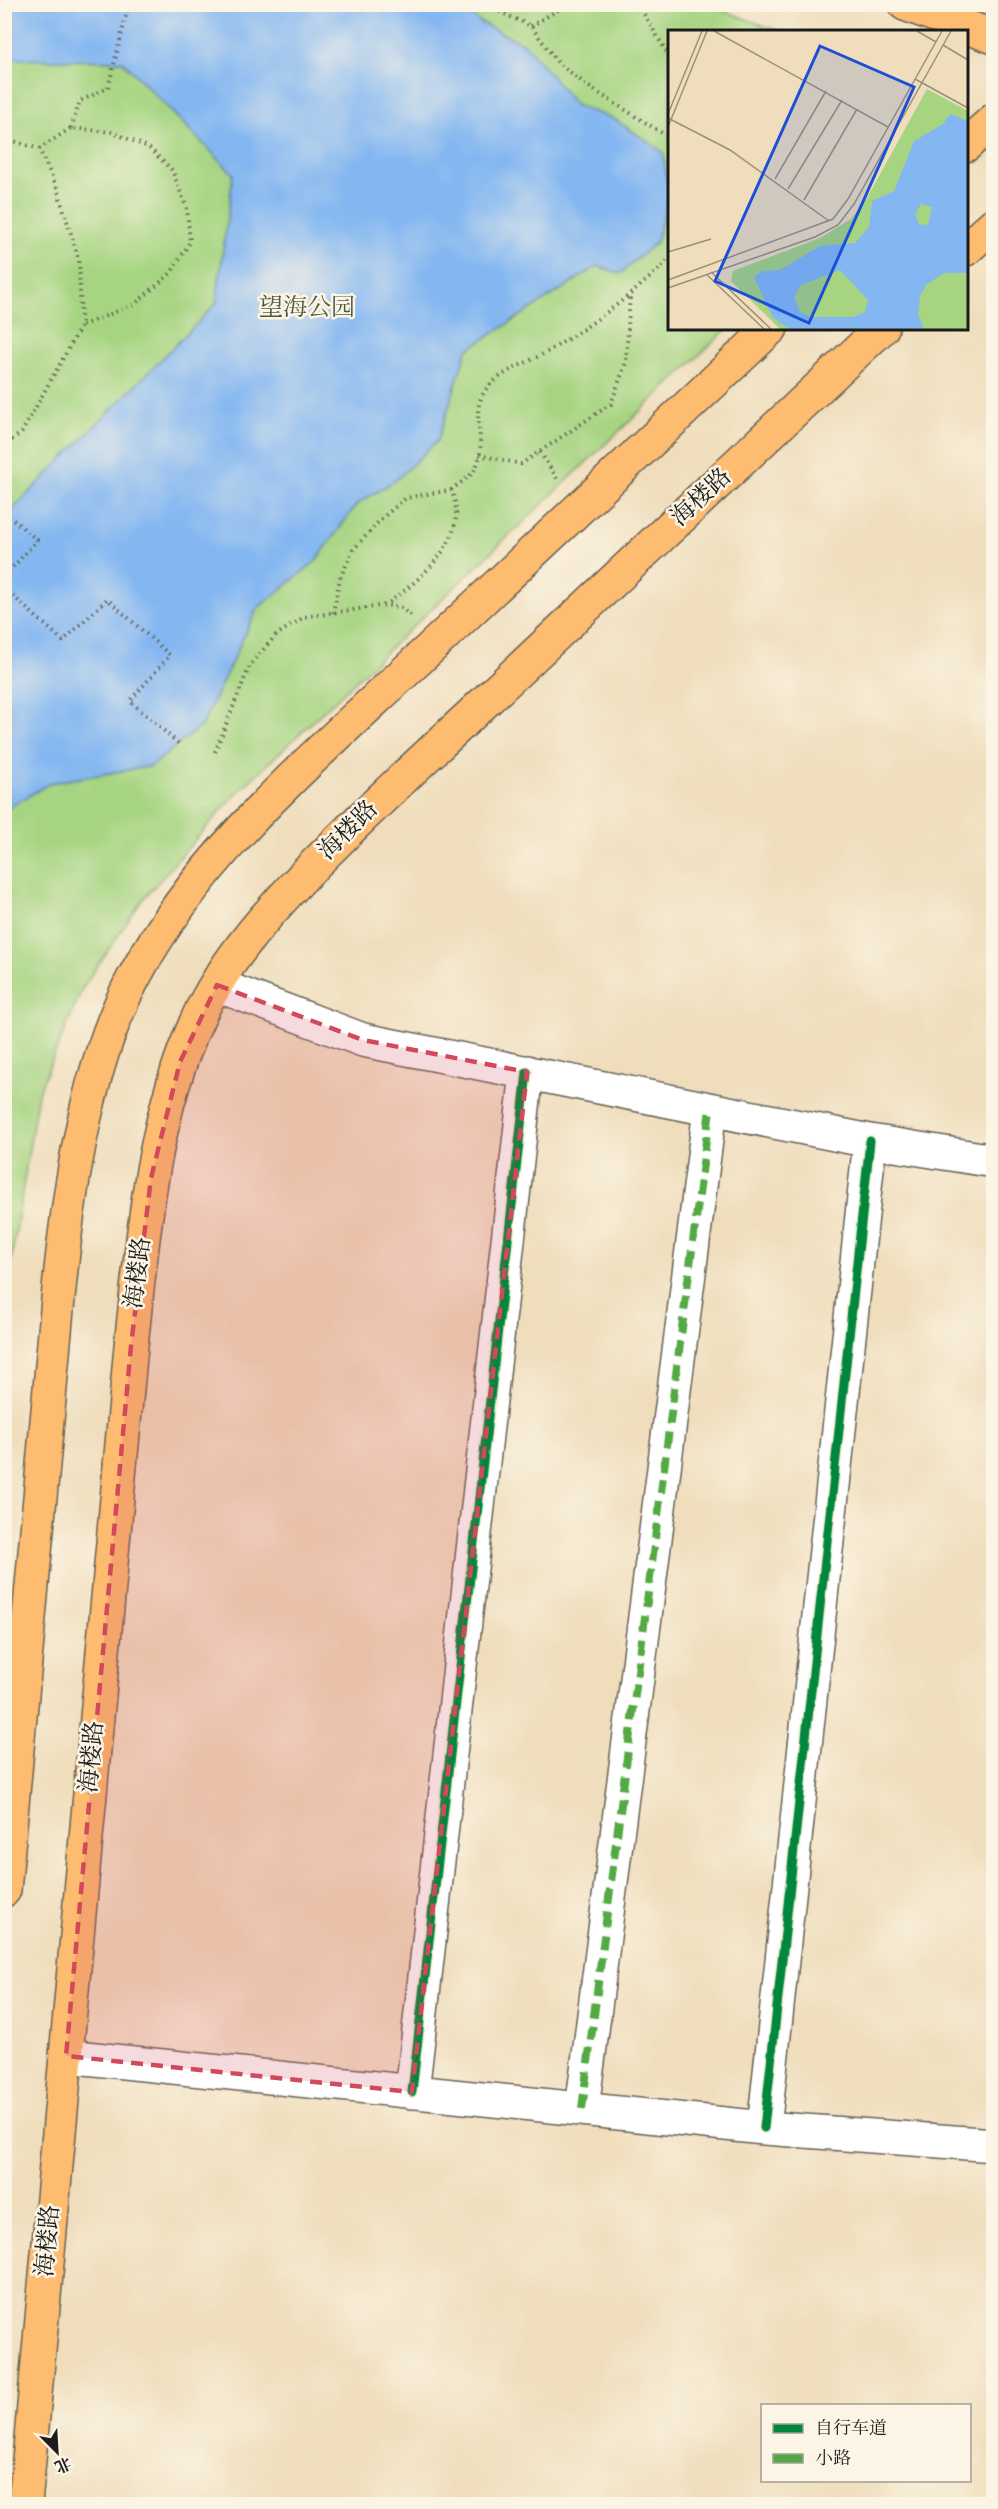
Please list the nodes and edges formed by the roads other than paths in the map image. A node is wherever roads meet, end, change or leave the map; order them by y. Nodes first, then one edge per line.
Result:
1 (905, 4) edge
2 (993, 37) edge
3 (993, 120) edge
4 (968, 143) edge
5 (993, 224) edge
6 (968, 247) edge
7 (769, 330) edge
8 (880, 330) edge
9 (217, 985) junction
10 (527, 1072) junction
11 (710, 1109) junction
12 (870, 1142) junction
13 (993, 1161) edge
14 (4, 1890) edge
15 (66, 2056) junction
16 (412, 2092) junction
17 (582, 2109) junction
18 (764, 2128) junction
19 (993, 2145) edge
20 (25, 2505) edge

1 - 2 main road
3 - 4 main road
5 - 6 main road
7 - 14 main road
8 - 9 main road, 海楼路
9 - 10 street
9 - 15 main road, 海楼路
10 - 11 street
10 - 16 street
11 - 12 street
11 - 17 street
12 - 13 street
12 - 18 street
15 - 16 street
15 - 20 main road, 海楼路
16 - 17 street
17 - 18 street
18 - 19 street

